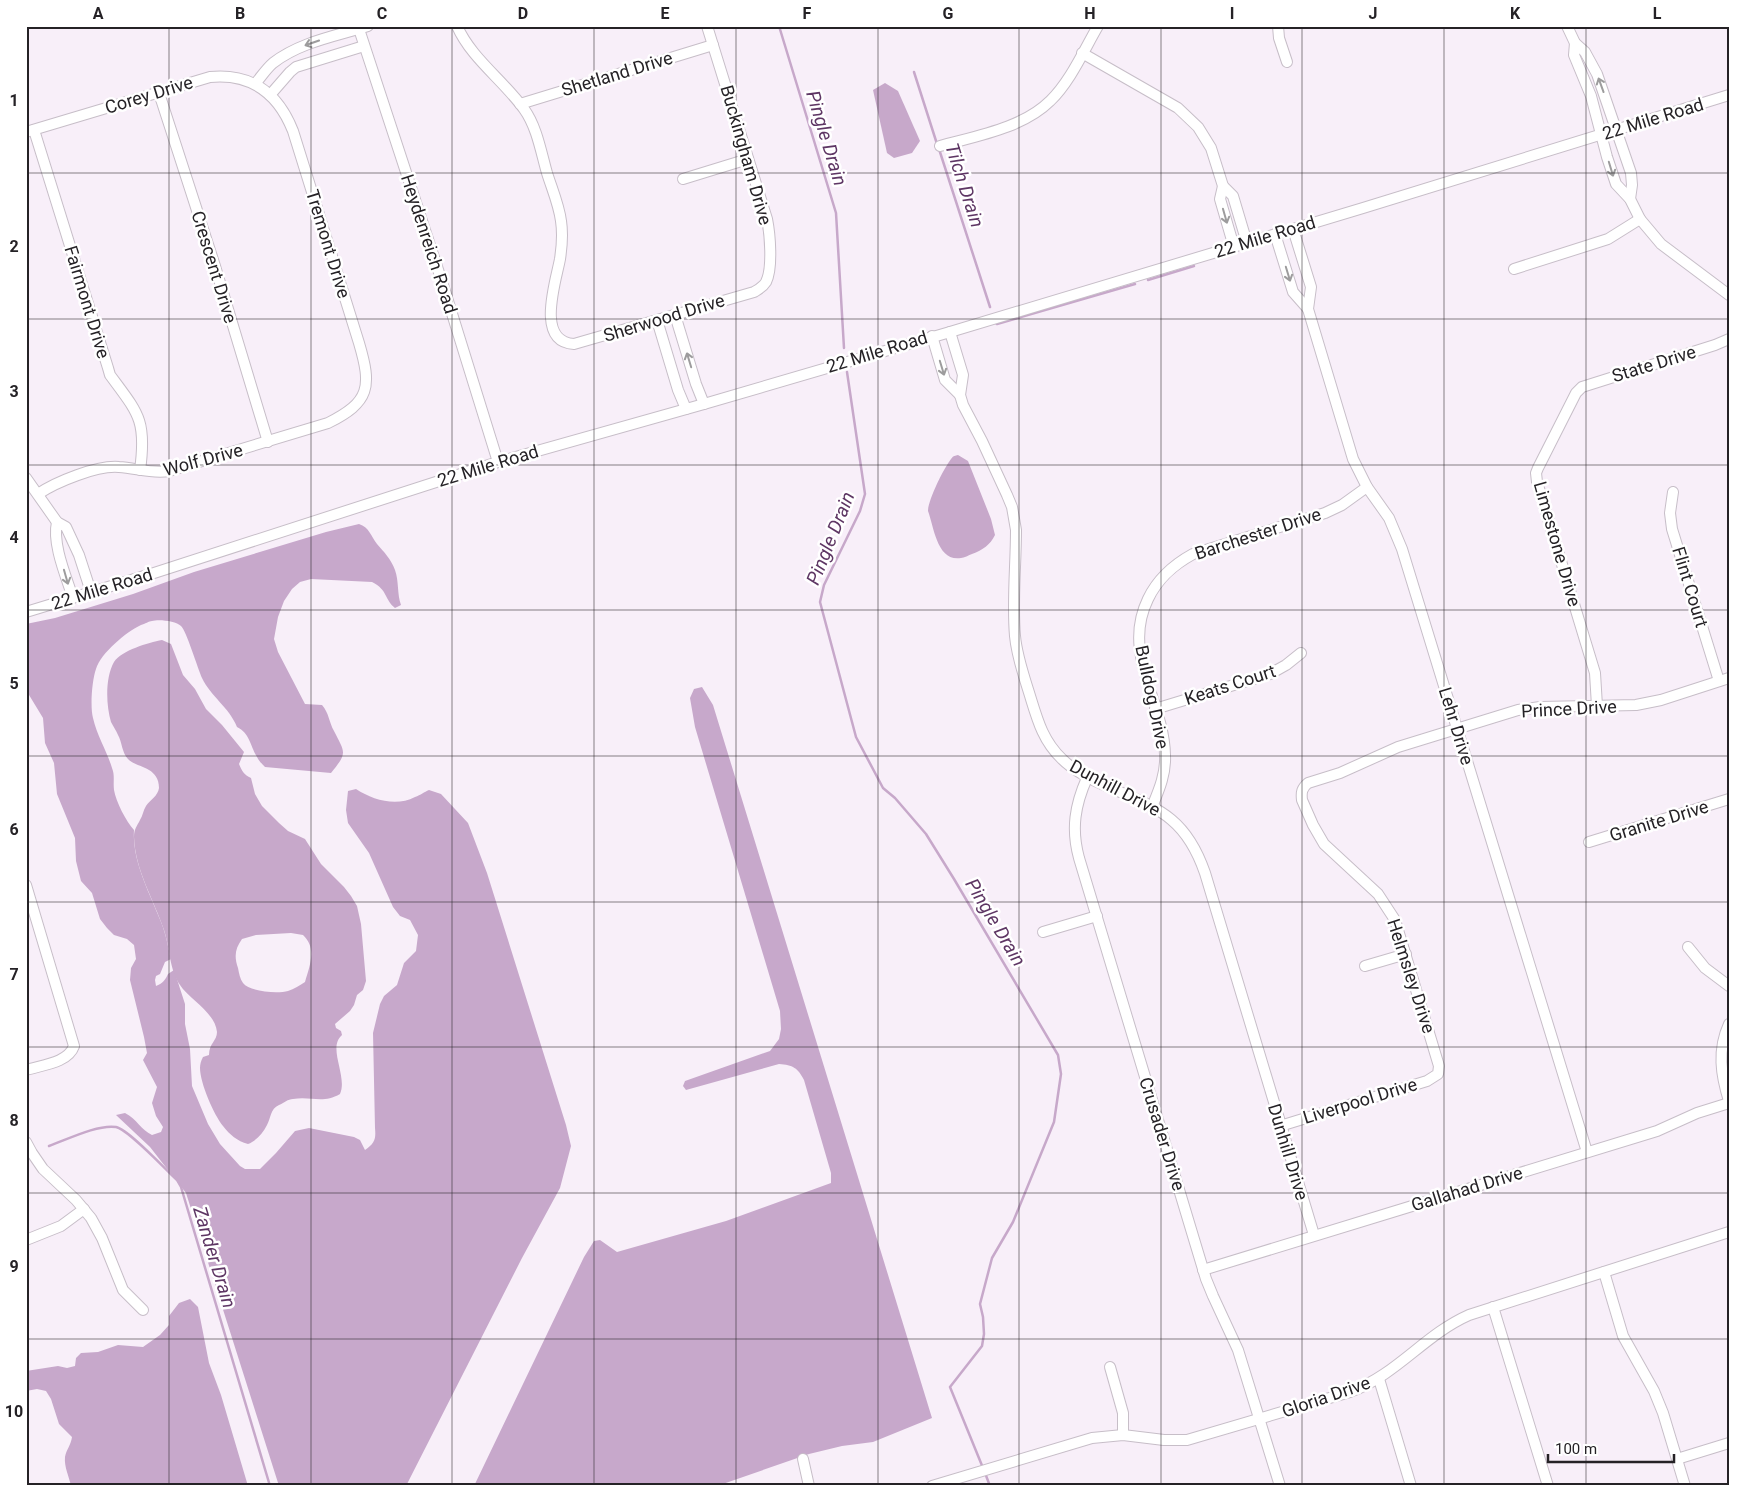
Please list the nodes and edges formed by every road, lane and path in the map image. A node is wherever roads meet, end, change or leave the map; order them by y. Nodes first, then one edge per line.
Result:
1 (457, 26) edge
2 (707, 26) edge
3 (1098, 26) edge
4 (1278, 26) edge
5 (1567, 26) edge
6 (361, 27) edge
7 (1575, 43) junction
8 (713, 45) junction
9 (364, 46) junction
10 (1082, 53) junction
11 (288, 54) junction
12 (1287, 62) dead end
13 (296, 67) junction
14 (255, 84) junction
15 (159, 93) junction
16 (270, 95) junction
17 (1729, 95) edge
18 (520, 104) junction
19 (1617, 130) junction
20 (30, 131) edge
21 (1602, 135) junction
22 (940, 146) dead end
23 (748, 159) junction
24 (684, 179) dead end
25 (1223, 186) junction
26 (1630, 199) junction
27 (1640, 219) junction
28 (1293, 229) junction
29 (1275, 234) junction
30 (1247, 243) junction
31 (1234, 247) junction
32 (1514, 269) dead end
33 (764, 285) joint
34 (1729, 295) edge
35 (1308, 309) junction
36 (675, 315) junction
37 (657, 320) junction
38 (950, 332) junction
39 (932, 336) junction
40 (1729, 338) edge
41 (1578, 389) joint
42 (960, 395) junction
43 (362, 399) joint
44 (704, 404) junction
45 (686, 409) junction
46 (268, 442) junction
47 (498, 462) junction
48 (140, 470) junction
49 (26, 478) edge
50 (1367, 487) junction
51 (1673, 492) dead end
52 (38, 494) junction
53 (57, 522) junction
54 (74, 544) junction
55 (58, 549) junction
56 (1154, 587) joint
57 (91, 592) junction
58 (72, 598) junction
59 (26, 612) edge
60 (1301, 653) dead end
61 (1724, 680) edge
62 (1597, 706) junction
63 (1155, 709) junction
64 (1457, 729) junction
65 (1087, 778) junction
66 (1302, 790) joint
67 (1729, 799) edge
68 (1152, 807) junction
69 (1589, 842) dead end
70 (26, 886) edge
71 (1097, 916) junction
72 (1043, 932) dead end
73 (1688, 947) dead end
74 (1406, 954) junction
75 (1365, 966) dead end
76 (1729, 986) edge
77 (1729, 1024) edge
78 (26, 1070) edge
79 (1438, 1074) joint
80 (1729, 1102) edge
81 (1280, 1126) junction
82 (26, 1142) edge
83 (1587, 1152) junction
84 (84, 1209) junction
85 (1729, 1232) edge
86 (1314, 1235) junction
87 (26, 1240) edge
88 (1204, 1270) junction
89 (1604, 1272) junction
90 (1493, 1307) junction
91 (143, 1310) dead end
92 (1110, 1367) dead end
93 (1379, 1379) junction
94 (1260, 1419) junction
95 (1123, 1435) junction
96 (1729, 1443) edge
97 (803, 1459) dead end
98 (1677, 1459) junction
99 (809, 1486) edge
100 (932, 1486) edge
101 (1280, 1486) edge
102 (1411, 1486) edge
103 (1548, 1486) edge
104 (1685, 1486) edge

1 - 18 street
2 - 8 street, Buckingham Drive
3 - 10 street
4 - 12 street
5 - 7 street
6 - 9 street, Heydenreich Road
6 -> 11 street
19 -> 7 street
7 - 21 street
8 - 18 street, Shetland Drive
8 - 23 street, Buckingham Drive
9 - 13 street
9 - 47 street, Heydenreich Road
10 - 22 street
10 - 25 street
11 - 13 street
11 - 14 street
13 - 16 street
14 - 15 street, Corey Drive
14 - 16 street, Corey Drive
15 - 20 street, Corey Drive
15 - 46 street, Crescent Drive
16 - 43 street, Tremont Drive
17 - 19 street, 22 Mile Road
18 - 37 street, Sherwood Drive
19 - 21 street, 22 Mile Road
19 - 26 street
20 - 48 street, Fairmont Drive
21 -> 26 street
21 - 28 street, 22 Mile Road
23 - 24 street
23 - 33 street, Buckingham Drive
25 - 30 street
25 -> 31 street
26 - 27 street
27 - 32 street
27 - 34 street
28 - 29 street, 22 Mile Road
28 - 35 street, Lehr Drive
29 - 30 street, 22 Mile Road
29 -> 35 street, Lehr Drive
30 - 31 street, 22 Mile Road
31 - 38 street, 22 Mile Road
33 - 36 street, Sherwood Drive
35 - 50 street, Lehr Drive
36 - 37 street, Sherwood Drive
44 -> 36 street
37 - 45 street
38 - 39 street, 22 Mile Road
38 - 42 street, Dunhill Drive
39 -> 42 street, Dunhill Drive
39 - 44 street, 22 Mile Road
40 - 41 street, State Drive
41 - 62 street, Limestone Drive
42 - 65 street, Dunhill Drive
43 - 46 street, Wolf Drive
44 - 45 street, 22 Mile Road
45 - 47 street, 22 Mile Road
46 - 48 street, Wolf Drive
47 - 57 street, 22 Mile Road
48 - 52 street, Wolf Drive
49 - 52 street
50 - 56 street, Barchester Drive
50 - 64 street, Lehr Drive
51 - 61 street, Flint Court
52 - 53 street
53 - 54 street
53 - 55 street
54 - 55 street
54 - 57 street
55 -> 58 street
56 - 63 street, Bulldog Drive
57 - 58 street, 22 Mile Road
58 - 59 street, 22 Mile Road
60 - 63 street, Keats Court
61 - 62 street, Prince Drive
62 - 64 street, Prince Drive
63 - 68 street, Bulldog Drive
64 - 66 street, Prince Drive
64 - 83 street, Lehr Drive
65 - 68 street, Dunhill Drive
65 - 71 street, Crusader Drive
66 - 74 street, Helmsley Drive
67 - 69 street, Granite Drive
68 - 81 street, Dunhill Drive
70 - 78 street
71 - 72 street
71 - 88 street, Crusader Drive
73 - 76 street
74 - 75 street
74 - 79 street, Helmsley Drive
77 - 80 street
79 - 81 street, Liverpool Drive
80 - 83 street, Gallahad Drive
81 - 86 street, Dunhill Drive
82 - 84 street
83 - 86 street, Gallahad Drive
84 - 87 street
84 - 91 street
85 - 89 street, Gloria Drive
86 - 88 street, Gallahad Drive
88 - 94 street, Crusader Drive
89 - 90 street, Gloria Drive
89 - 98 street
90 - 93 street, Gloria Drive
90 - 103 street
92 - 95 street
93 - 94 street, Gloria Drive
93 - 102 street
94 - 95 street, Gloria Drive
94 - 101 street, Crusader Drive
95 - 100 street, Gloria Drive
96 - 98 street
97 - 99 street
98 - 104 street

